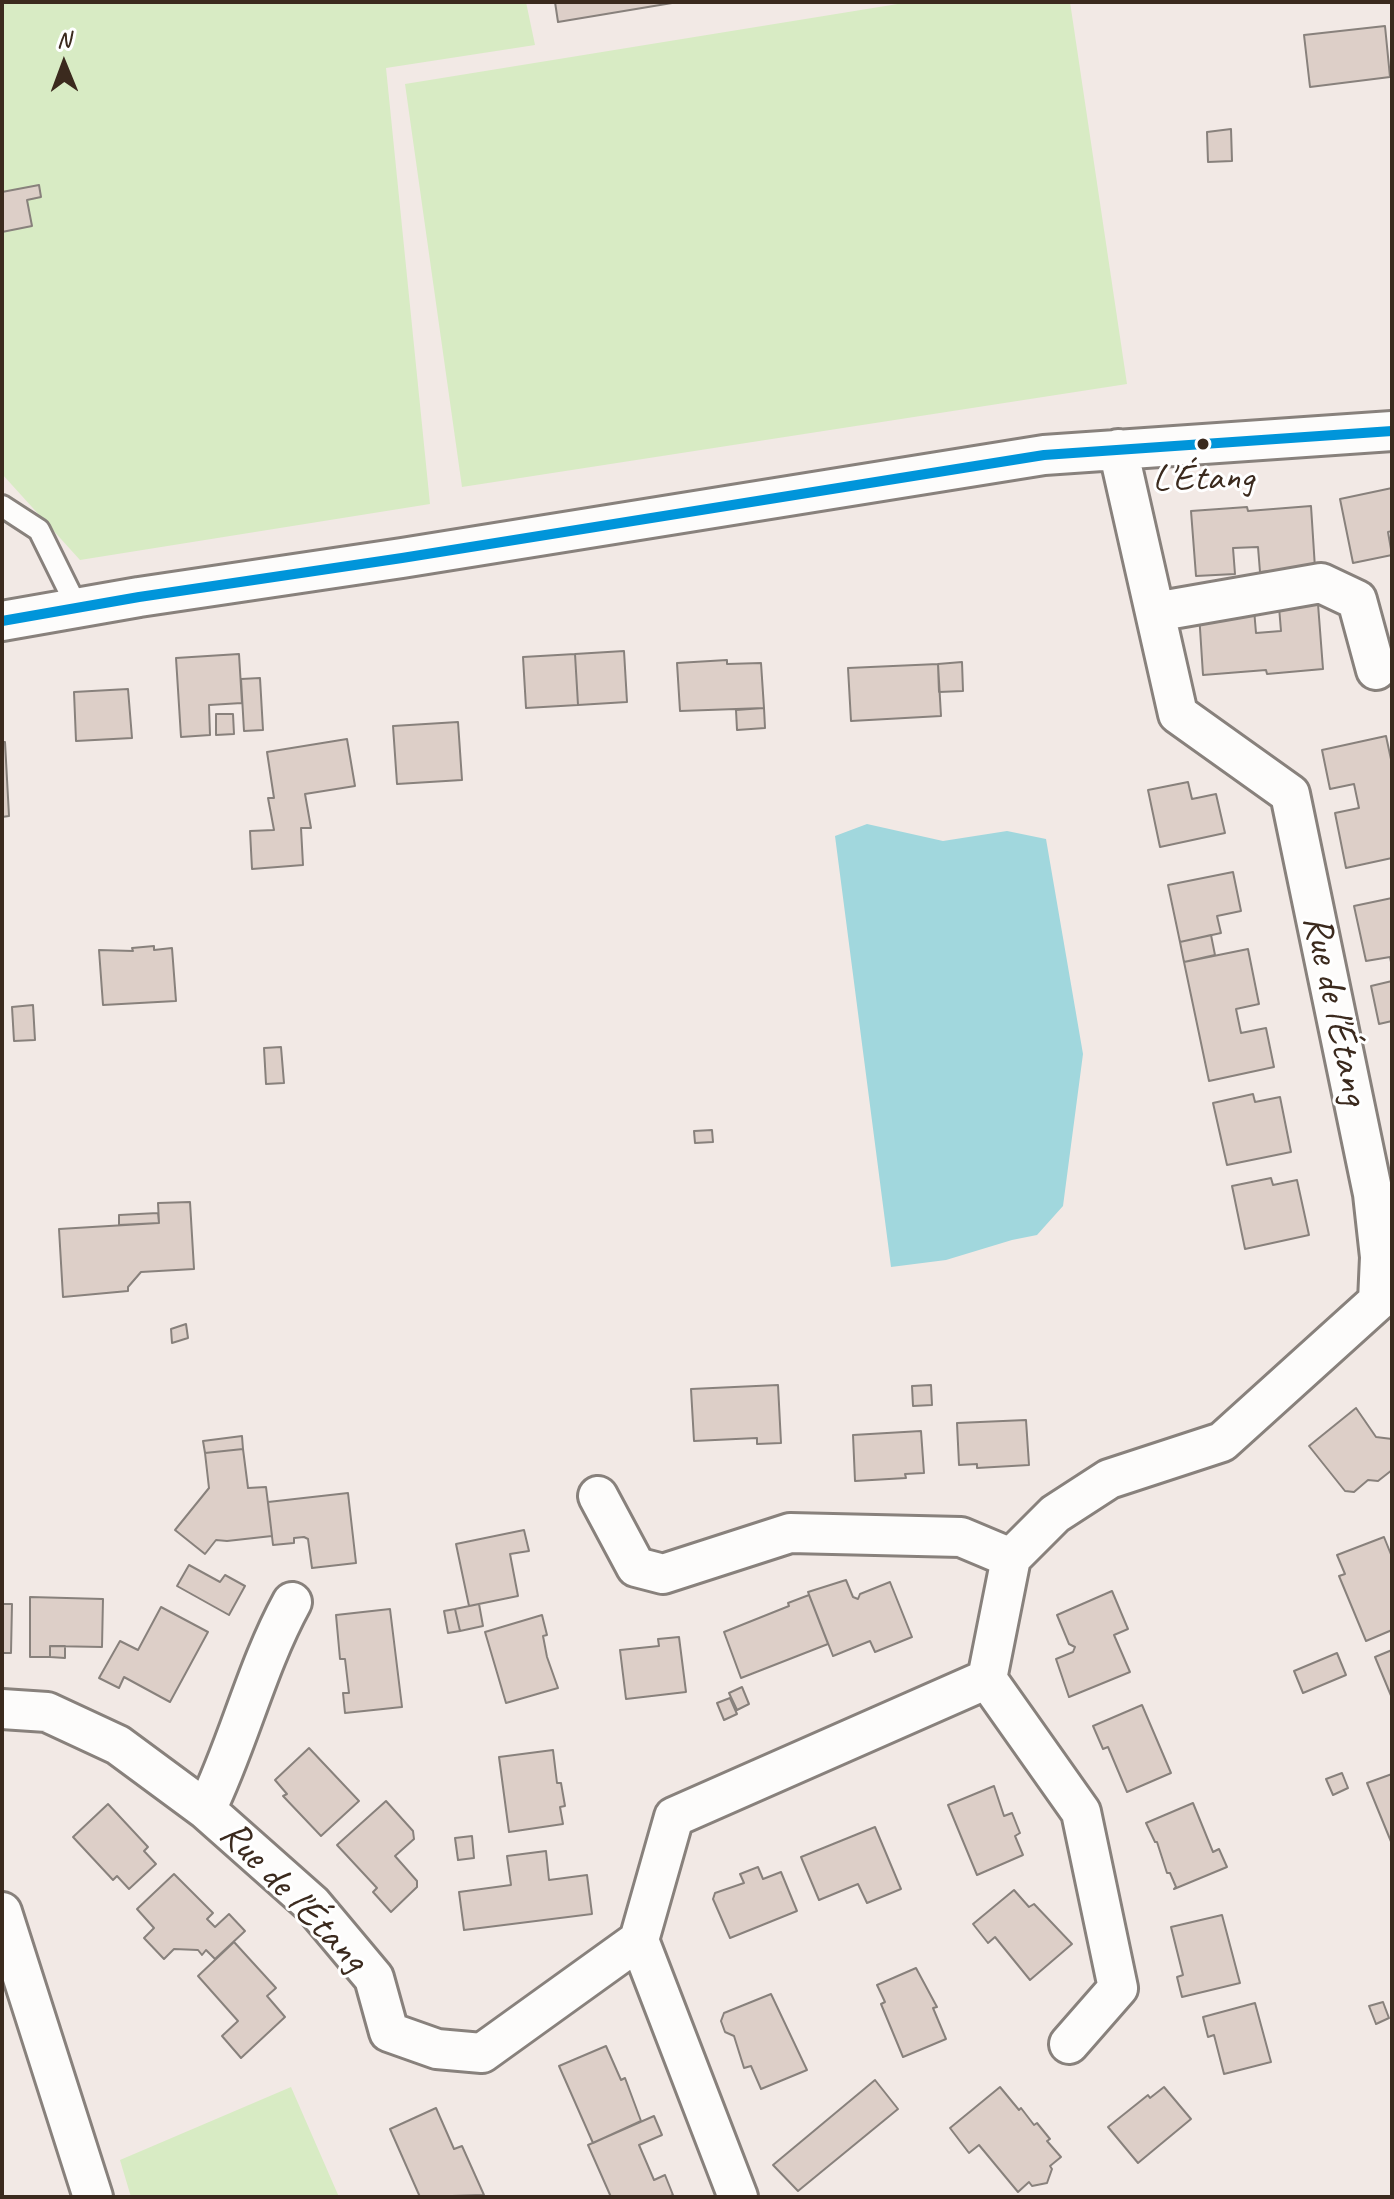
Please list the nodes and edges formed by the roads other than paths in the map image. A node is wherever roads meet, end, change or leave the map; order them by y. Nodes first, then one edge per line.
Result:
1 (1392, 431) edge
2 (1118, 449) junction
3 (2, 506) edge
4 (78, 609) junction
5 (1155, 612) junction
6 (2, 621) edge
7 (1376, 670) dead end
8 (1382, 1184) edge
9 (1385, 1308) edge
10 (598, 1496) dead end
11 (1011, 1558) junction
12 (292, 1602) dead end
13 (987, 1679) junction
14 (2, 1709) edge
15 (206, 1810) junction
16 (2, 1912) edge
17 (639, 1940) junction
18 (1069, 2044) dead end
19 (93, 2197) edge
20 (738, 2197) edge

1 - 2 street
2 - 4 street
2 - 5 street, Rue de l'Étang
3 - 4 lane
4 - 6 street
5 - 7 street
5 - 8 street, Rue de l'Étang
8 - 9 street, Rue de l'Étang
9 - 11 street, Rue de l'Étang
10 - 11 street
11 - 13 street
12 - 15 street, Rue de l'Étang
13 - 17 street
13 - 18 street
14 - 15 street, Rue de l'Étang
15 - 17 street, Rue de l'Étang
16 - 19 street
17 - 20 street

